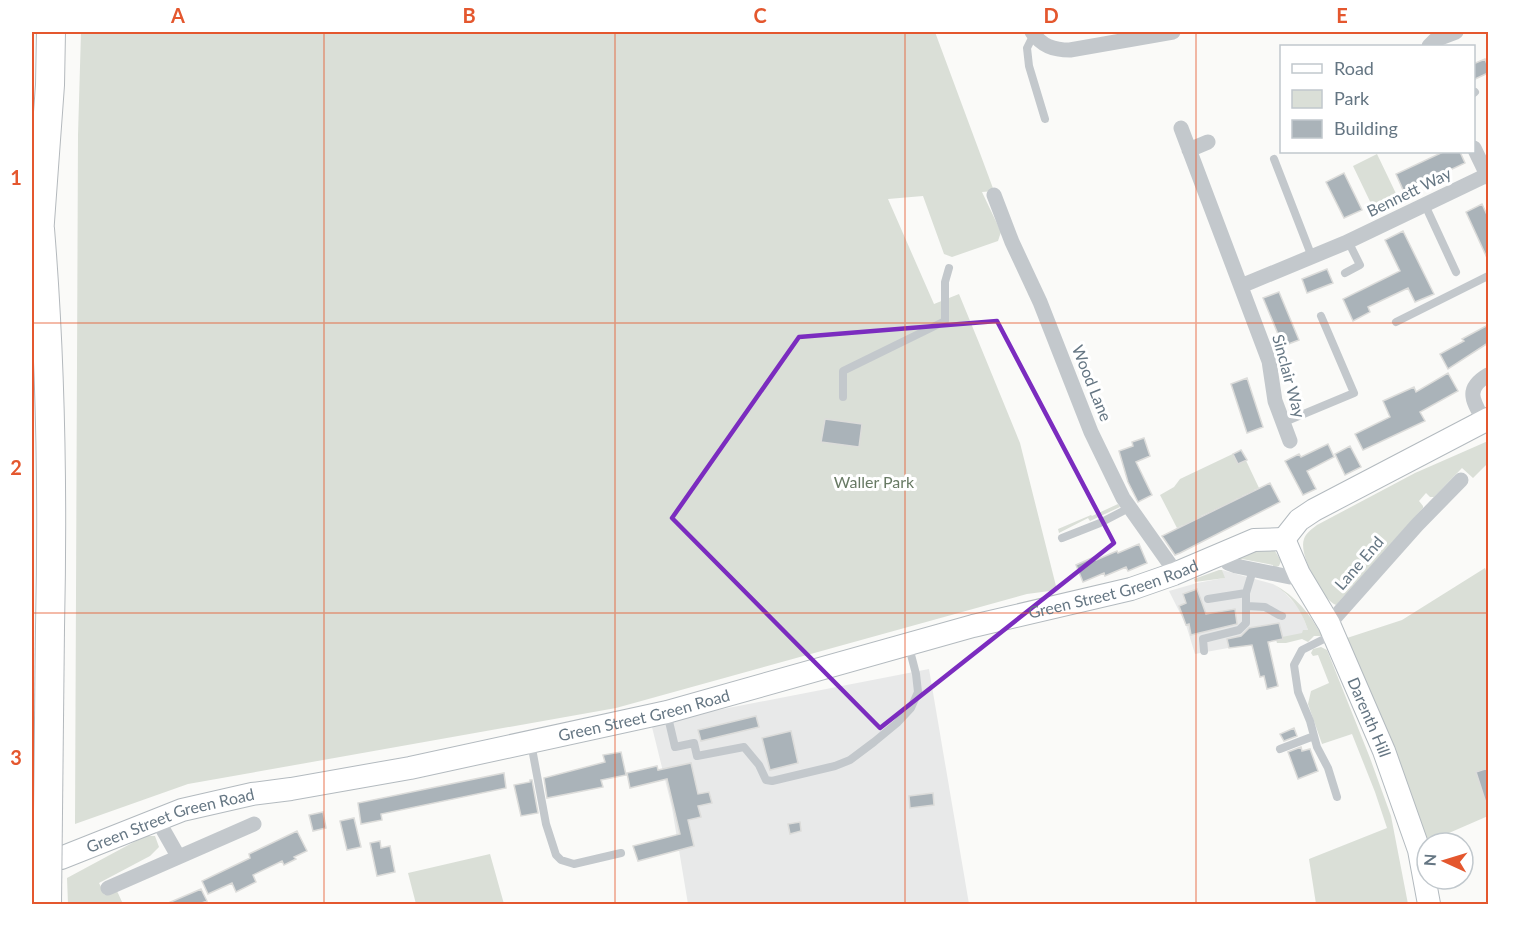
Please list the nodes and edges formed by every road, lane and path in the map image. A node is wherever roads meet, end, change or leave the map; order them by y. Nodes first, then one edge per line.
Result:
1 (51, 32) edge
2 (1173, 32) edge
3 (1456, 32) edge
4 (1033, 33) edge
5 (1430, 45) edge
6 (1045, 119) dead end
7 (1181, 128) dead end
8 (1208, 142) dead end
9 (1189, 150) junction
10 (1475, 152) edge
11 (1274, 159) dead end
12 (1488, 176) edge
13 (994, 195) dead end
14 (1425, 205) junction
15 (40, 229) junction
16 (1347, 242) junction
17 (1312, 257) junction
18 (949, 268) dead end
19 (1456, 272) dead end
20 (1345, 273) dead end
21 (1488, 276) edge
22 (1241, 286) junction
23 (1321, 316) dead end
24 (1396, 322) dead end
25 (32, 332) edge
26 (1488, 375) edge
27 (843, 397) dead end
28 (1486, 420) edge
29 (1282, 423) junction
30 (1290, 441) dead end
31 (1461, 480) dead end
32 (1130, 508) junction
33 (1062, 538) dead end
34 (1284, 538) junction
35 (1223, 555) junction
36 (1253, 570) junction
37 (1174, 574) junction
38 (1299, 574) junction
39 (1246, 593) junction
40 (1208, 599) dead end
41 (1247, 606) junction
42 (1282, 616) dead end
43 (1331, 629) junction
44 (908, 645) junction
45 (1204, 651) dead end
46 (667, 712) junction
47 (1314, 736) junction
48 (531, 742) junction
49 (1281, 748) dead end
50 (1337, 797) dead end
51 (157, 819) junction
52 (254, 824) dead end
53 (621, 853) dead end
54 (178, 856) junction
55 (61, 858) dead end
56 (108, 888) dead end
57 (47, 904) edge
58 (1429, 904) edge

1 - 15 highway
2 - 4 street
3 - 5 street
4 - 6 lane
7 - 9 street, Sinclair Way
8 - 9 street
9 - 22 street, Sinclair Way
10 - 12 street, Bennett Way
11 - 17 lane
12 - 14 street, Bennett Way
13 - 32 street, Wood Lane
14 - 16 street, Bennett Way
14 - 19 lane
15 - 25 highway
15 - 57 highway, bridge
16 - 17 street
16 - 20 lane
17 - 22 street
18 - 27 lane
21 - 24 lane
22 - 29 street, Sinclair Way
23 - 29 lane
26 - 28 street
28 - 34 main road
29 - 30 street, Sinclair Way
31 - 43 street, Lane End
32 - 33 lane
32 - 37 street, Wood Lane
34 - 35 main road, Green Street Green Road
34 - 38 main road, Darenth Hill
35 - 36 street
35 - 37 main road, Green Street Green Road
36 - 38 street
36 - 39 lane
37 - 44 main road, Green Street Green Road
38 - 43 main road, Darenth Hill
39 - 40 lane
39 - 41 lane
41 - 42 lane
41 - 45 lane
43 - 47 lane
43 - 58 main road, Darenth Hill
44 - 46 main road, Green Street Green Road
44 - 46 lane
46 - 48 main road, Green Street Green Road
47 - 49 lane
47 - 50 lane
48 - 51 main road, Green Street Green Road
48 - 53 lane
51 - 54 street
51 - 55 main road, Green Street Green Road
52 - 54 street
54 - 56 street

